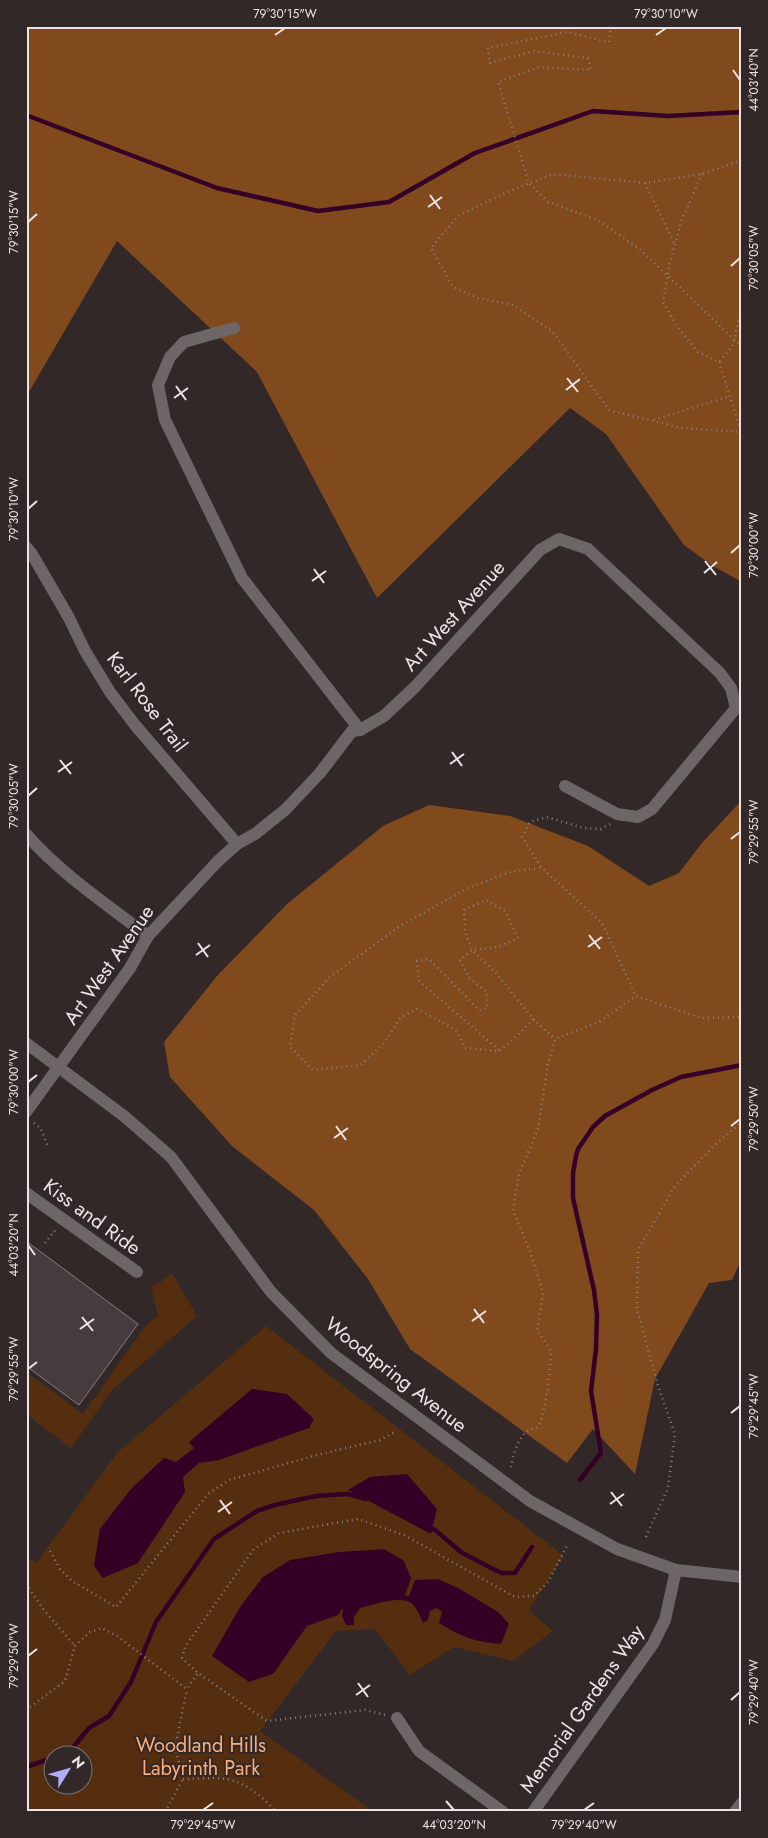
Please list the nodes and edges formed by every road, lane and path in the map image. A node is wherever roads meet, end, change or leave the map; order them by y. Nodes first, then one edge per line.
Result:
1 (611, 26) edge
2 (742, 160) edge
3 (702, 174) junction
4 (529, 183) junction
5 (645, 183) junction
6 (742, 242) edge
7 (675, 246) junction
8 (742, 274) edge
9 (667, 275) junction
10 (742, 306) edge
11 (234, 328) dead end
12 (733, 341) junction
13 (742, 347) edge
14 (719, 362) junction
15 (730, 396) junction
16 (652, 421) junction
17 (742, 431) edge
18 (26, 547) edge
19 (360, 730) junction
20 (565, 786) dead end
21 (617, 814) junction
22 (26, 834) edge
23 (237, 844) junction
24 (542, 868) junction
25 (148, 936) junction
26 (472, 950) junction
27 (636, 996) junction
28 (742, 1017) edge
29 (533, 1018) junction
30 (555, 1039) junction
31 (26, 1044) edge
32 (500, 1051) junction
33 (58, 1068) junction
34 (26, 1112) edge
35 (742, 1122) edge
36 (34, 1123) dead end
37 (48, 1147) dead end
38 (26, 1193) edge
39 (64, 1220) junction
40 (45, 1243) dead end
41 (137, 1272) dead end
42 (396, 1432) dead end
43 (511, 1467) dead end
44 (646, 1537) dead end
45 (568, 1544) dead end
46 (50, 1551) dead end
47 (676, 1570) junction
48 (742, 1577) edge
49 (26, 1584) edge
50 (75, 1646) junction
51 (198, 1673) junction
52 (187, 1689) junction
53 (26, 1710) edge
54 (397, 1718) joint
55 (183, 1779) junction
56 (742, 1803) edge
57 (165, 1812) edge
58 (276, 1812) edge
59 (503, 1812) edge
60 (533, 1812) edge
61 (735, 1812) edge

1 - 4 path
2 - 3 path
3 - 5 path
3 - 7 path
4 - 5 path
4 - 9 path
4 - 16 path
5 - 7 path
6 - 8 path
7 - 9 path
9 - 12 path
9 - 14 path
10 - 12 path
11 - 19 street
12 - 13 path
12 - 14 path
14 - 15 path
15 - 16 path
15 - 17 path
16 - 17 path
18 - 23 street, Karl Rose Trail
19 - 21 street, Art West Avenue
19 - 23 street, Art West Avenue
20 - 21 street, Art West Avenue
21 - 24 path
22 - 25 street
23 - 25 street, Art West Avenue
24 - 27 path
24 - 32 path
25 - 33 street, Art West Avenue
26 - 26 path
26 - 29 path
26 - 32 path
27 - 28 path
27 - 30 path
29 - 30 path
29 - 32 path
30 - 43 path
31 - 33 street, Woodspring Avenue
33 - 34 street, Art West Avenue
33 - 47 street, Woodspring Avenue
35 - 44 path
36 - 37 path
38 - 39 street, Kiss and Ride
39 - 40 path
39 - 41 street, Kiss and Ride
42 - 46 path
45 - 51 path
47 - 48 street, Woodspring Avenue
47 - 60 street, Memorial Gardens Way
49 - 50 path
50 - 52 path
50 - 53 path
51 - 52 path
51 - 54 path
52 - 55 path
54 - 59 street
55 - 57 path
55 - 58 path
56 - 61 street

